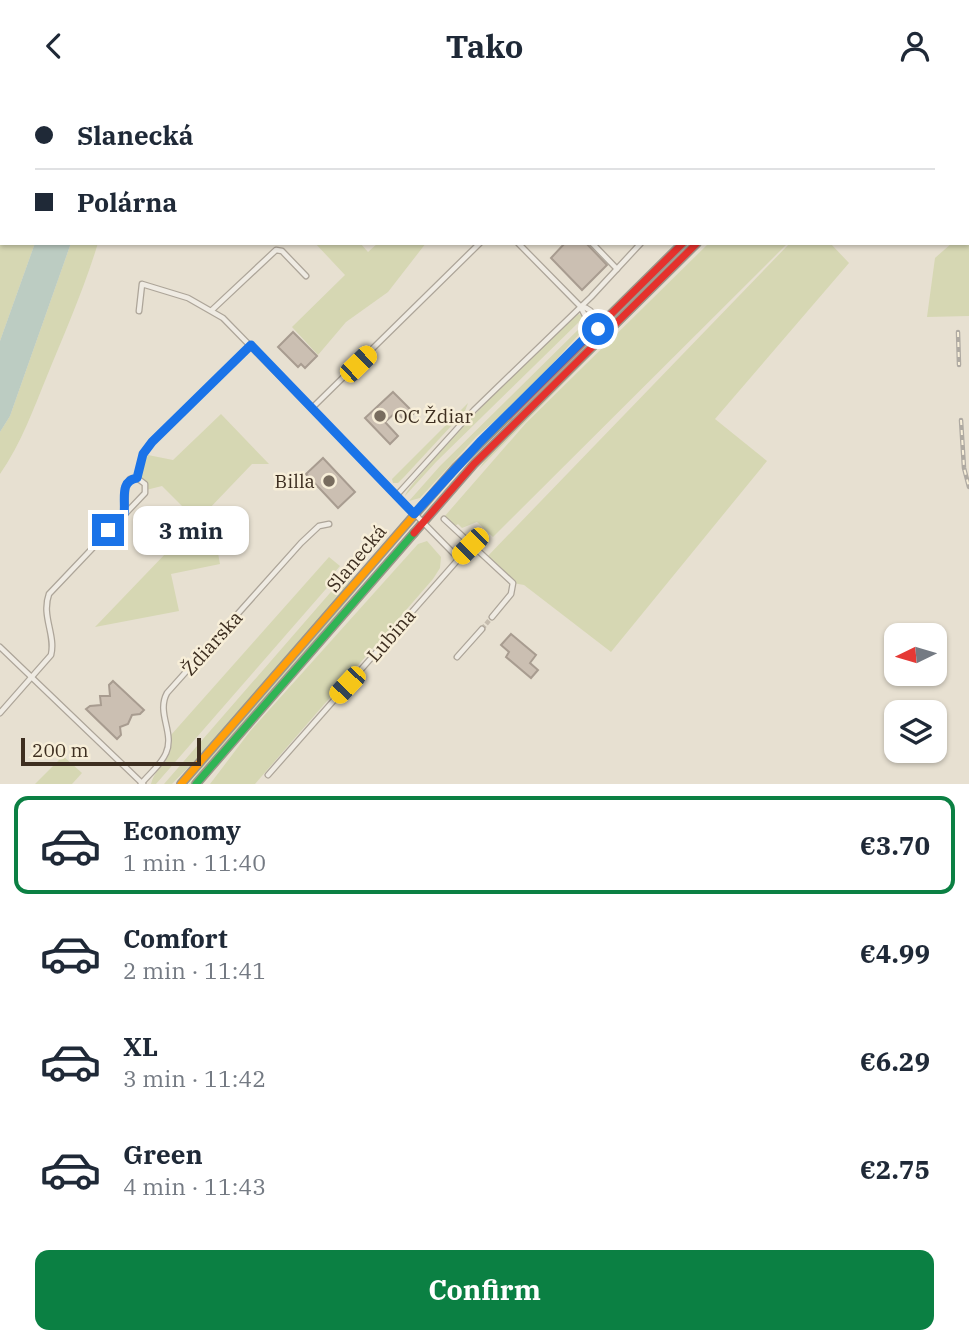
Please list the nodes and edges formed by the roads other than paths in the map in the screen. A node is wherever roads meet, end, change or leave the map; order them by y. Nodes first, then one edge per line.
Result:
1 (478, 245) edge
2 (520, 245) edge
3 (594, 245) edge
4 (639, 245) edge
5 (681, 245) edge
6 (695, 245) edge
7 (617, 269) junction
8 (306, 276) dead end
9 (590, 297) junction
10 (580, 306) junction
11 (212, 310) junction
12 (139, 311) dead end
13 (592, 312) junction
14 (611, 313) junction
15 (598, 325) junction
16 (586, 336) junction
17 (597, 342) junction
18 (251, 345) junction
19 (312, 408) junction
20 (137, 478) junction
21 (396, 496) junction
22 (124, 514) junction
23 (414, 514) junction
24 (444, 519) dead end
25 (422, 523) junction
26 (329, 524) dead end
27 (470, 546) junction
28 (458, 558) junction
29 (492, 617) tunnel mouth
30 (482, 629) tunnel mouth
31 (0, 647) edge
32 (457, 657) dead end
33 (32, 678) junction
34 (0, 713) edge
35 (268, 775) dead end
36 (142, 784) edge
37 (181, 784) edge
38 (196, 784) edge

1 - 19 street
2 - 10 street
3 - 7 street
4 - 7 street
5 - 14 main road, Slanecká
6 - 17 main road, Slanecká
7 - 9 street
8 - 11 street
9 - 10 street
9 - 13 street
10 - 13 street
10 - 16 street
10 - 21 street
11 - 12 street
11 - 18 street
13 - 14 street
13 - 15 street
14 - 15 main road, Slanecká
15 - 16 main road, Slanecká
15 - 17 street
16 - 23 main road, Slanecká
17 - 25 main road, Slanecká
18 - 19 street
18 - 20 street
19 - 21 street
20 - 22 street
20 - 22 street
21 - 23 street
22 - 33 street
23 - 25 street
23 - 37 main road, Slanecká
24 - 27 street
25 - 28 street
25 - 38 main road, Slanecká
26 - 36 street, Ždiarska
27 - 28 street, Lubina
27 - 29 street
28 - 35 street, Lubina
30 - 32 street
31 - 33 street
33 - 34 street
33 - 36 street

